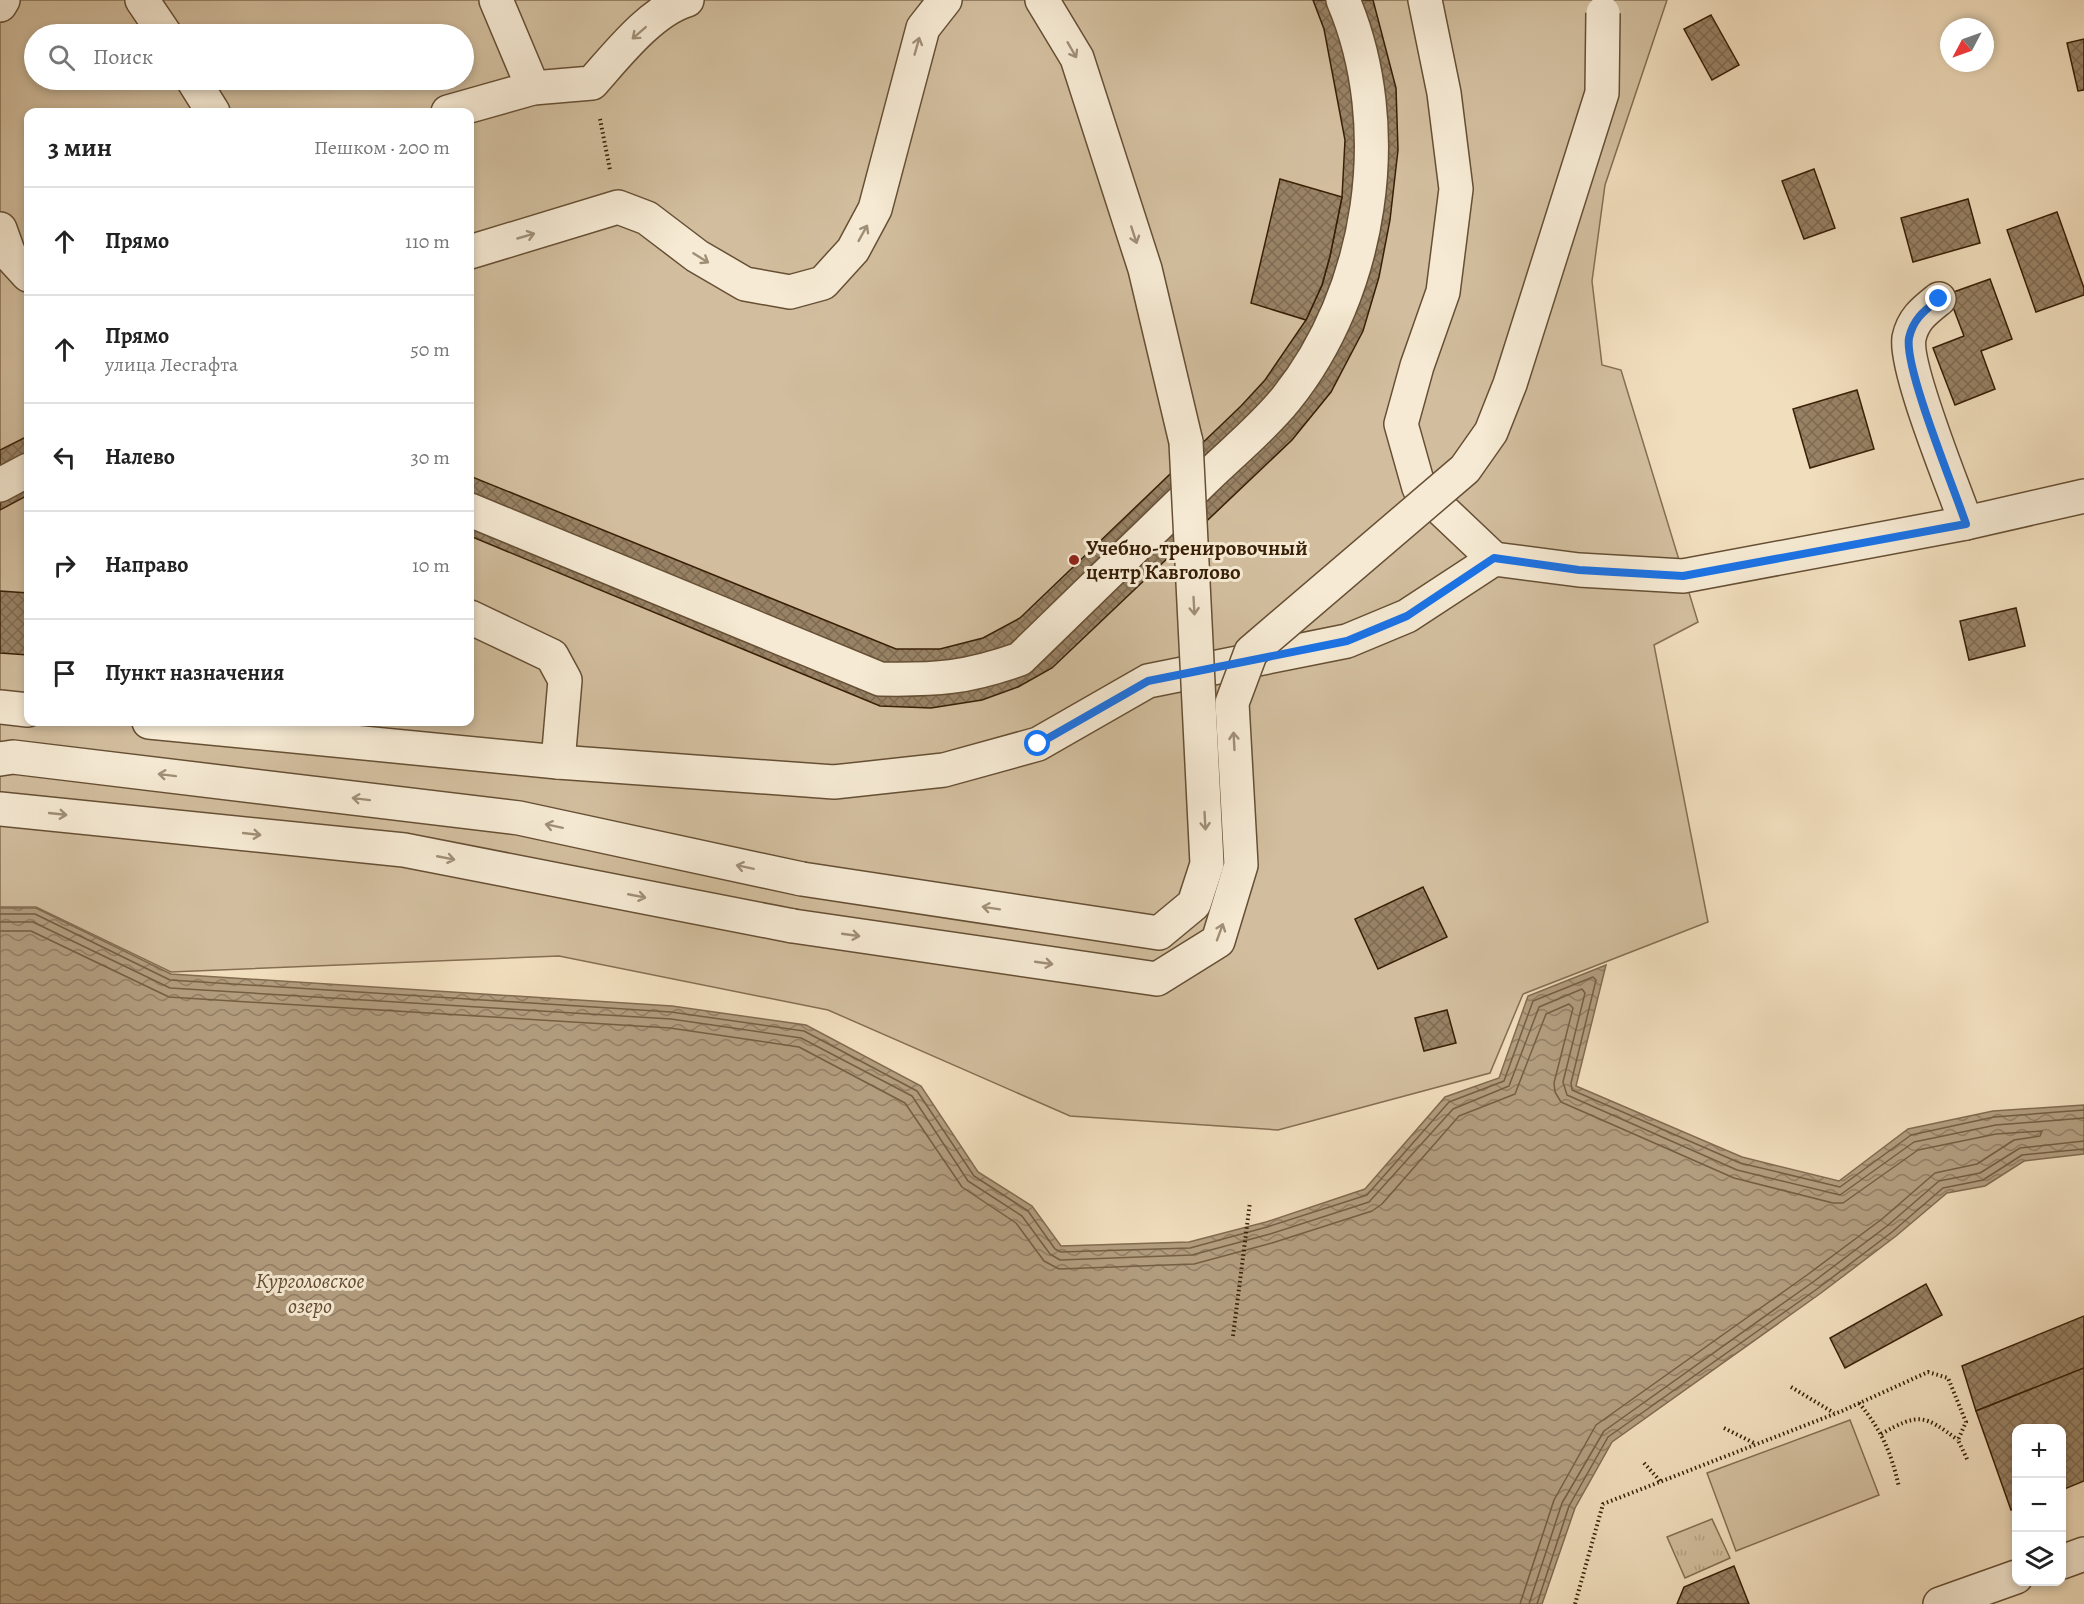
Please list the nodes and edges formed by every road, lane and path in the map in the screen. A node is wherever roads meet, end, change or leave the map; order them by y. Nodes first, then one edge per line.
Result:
1 (3, 0) edge
2 (142, 0) edge
3 (496, 0) edge
4 (687, 0) edge
5 (945, 0) edge
6 (1042, 0) edge
7 (1343, 0) edge
8 (1425, 0) edge
9 (0, 5) edge
10 (1602, 7) edge
11 (158, 24) edge
12 (592, 83) junction
13 (533, 88) junction
14 (199, 90) edge
15 (210, 108) edge
16 (462, 108) edge
17 (618, 207) junction
18 (0, 229) edge
19 (474, 251) edge
20 (24, 271) edge
21 (1939, 299) dead end
22 (24, 472) edge
23 (0, 485) edge
24 (2084, 496) edge
25 (474, 512) edge
26 (1966, 524) junction
27 (1494, 558) junction
28 (474, 619) edge
29 (0, 707) edge
30 (24, 710) edge
31 (190, 726) edge
32 (0, 759) edge
33 (558, 762) junction
34 (0, 809) edge
35 (1250, 1202) dead end
36 (1233, 1336) dead end
37 (1791, 1387) dead end
38 (1859, 1403) junction
39 (1835, 1413) junction
40 (1724, 1428) dead end
41 (1881, 1434) junction
42 (1958, 1440) junction
43 (1756, 1444) junction
44 (1968, 1461) dead end
45 (1644, 1463) dead end
46 (1661, 1482) junction
47 (1899, 1487) dead end
48 (2084, 1554) edge
49 (2066, 1560) edge
50 (2012, 1578) edge
51 (1575, 1604) edge
52 (1940, 1604) edge

1 - 9 street
2 - 11 street
3 - 13 street
4 -> 12 street
17 -> 5 street
6 -> 32 street, bridge
7 - 25 street
8 - 27 street
34 -> 10 street, bridge
12 - 13 street
12 - 17 path
13 - 16 street
14 - 15 street
19 -> 17 street
18 - 20 street
21 - 26 street
22 - 23 street
24 - 26 street
26 - 27 street
27 - 33 street
28 - 33 street
29 - 30 street
31 - 33 street
35 - 36 path
37 - 39 path
38 - 39 path
38 - 41 path
38 - 42 path
39 - 43 path
40 - 43 path
41 - 42 path
41 - 47 path
42 - 44 path
43 - 46 path
45 - 46 path
46 - 51 path
48 - 49 street
50 - 52 street

